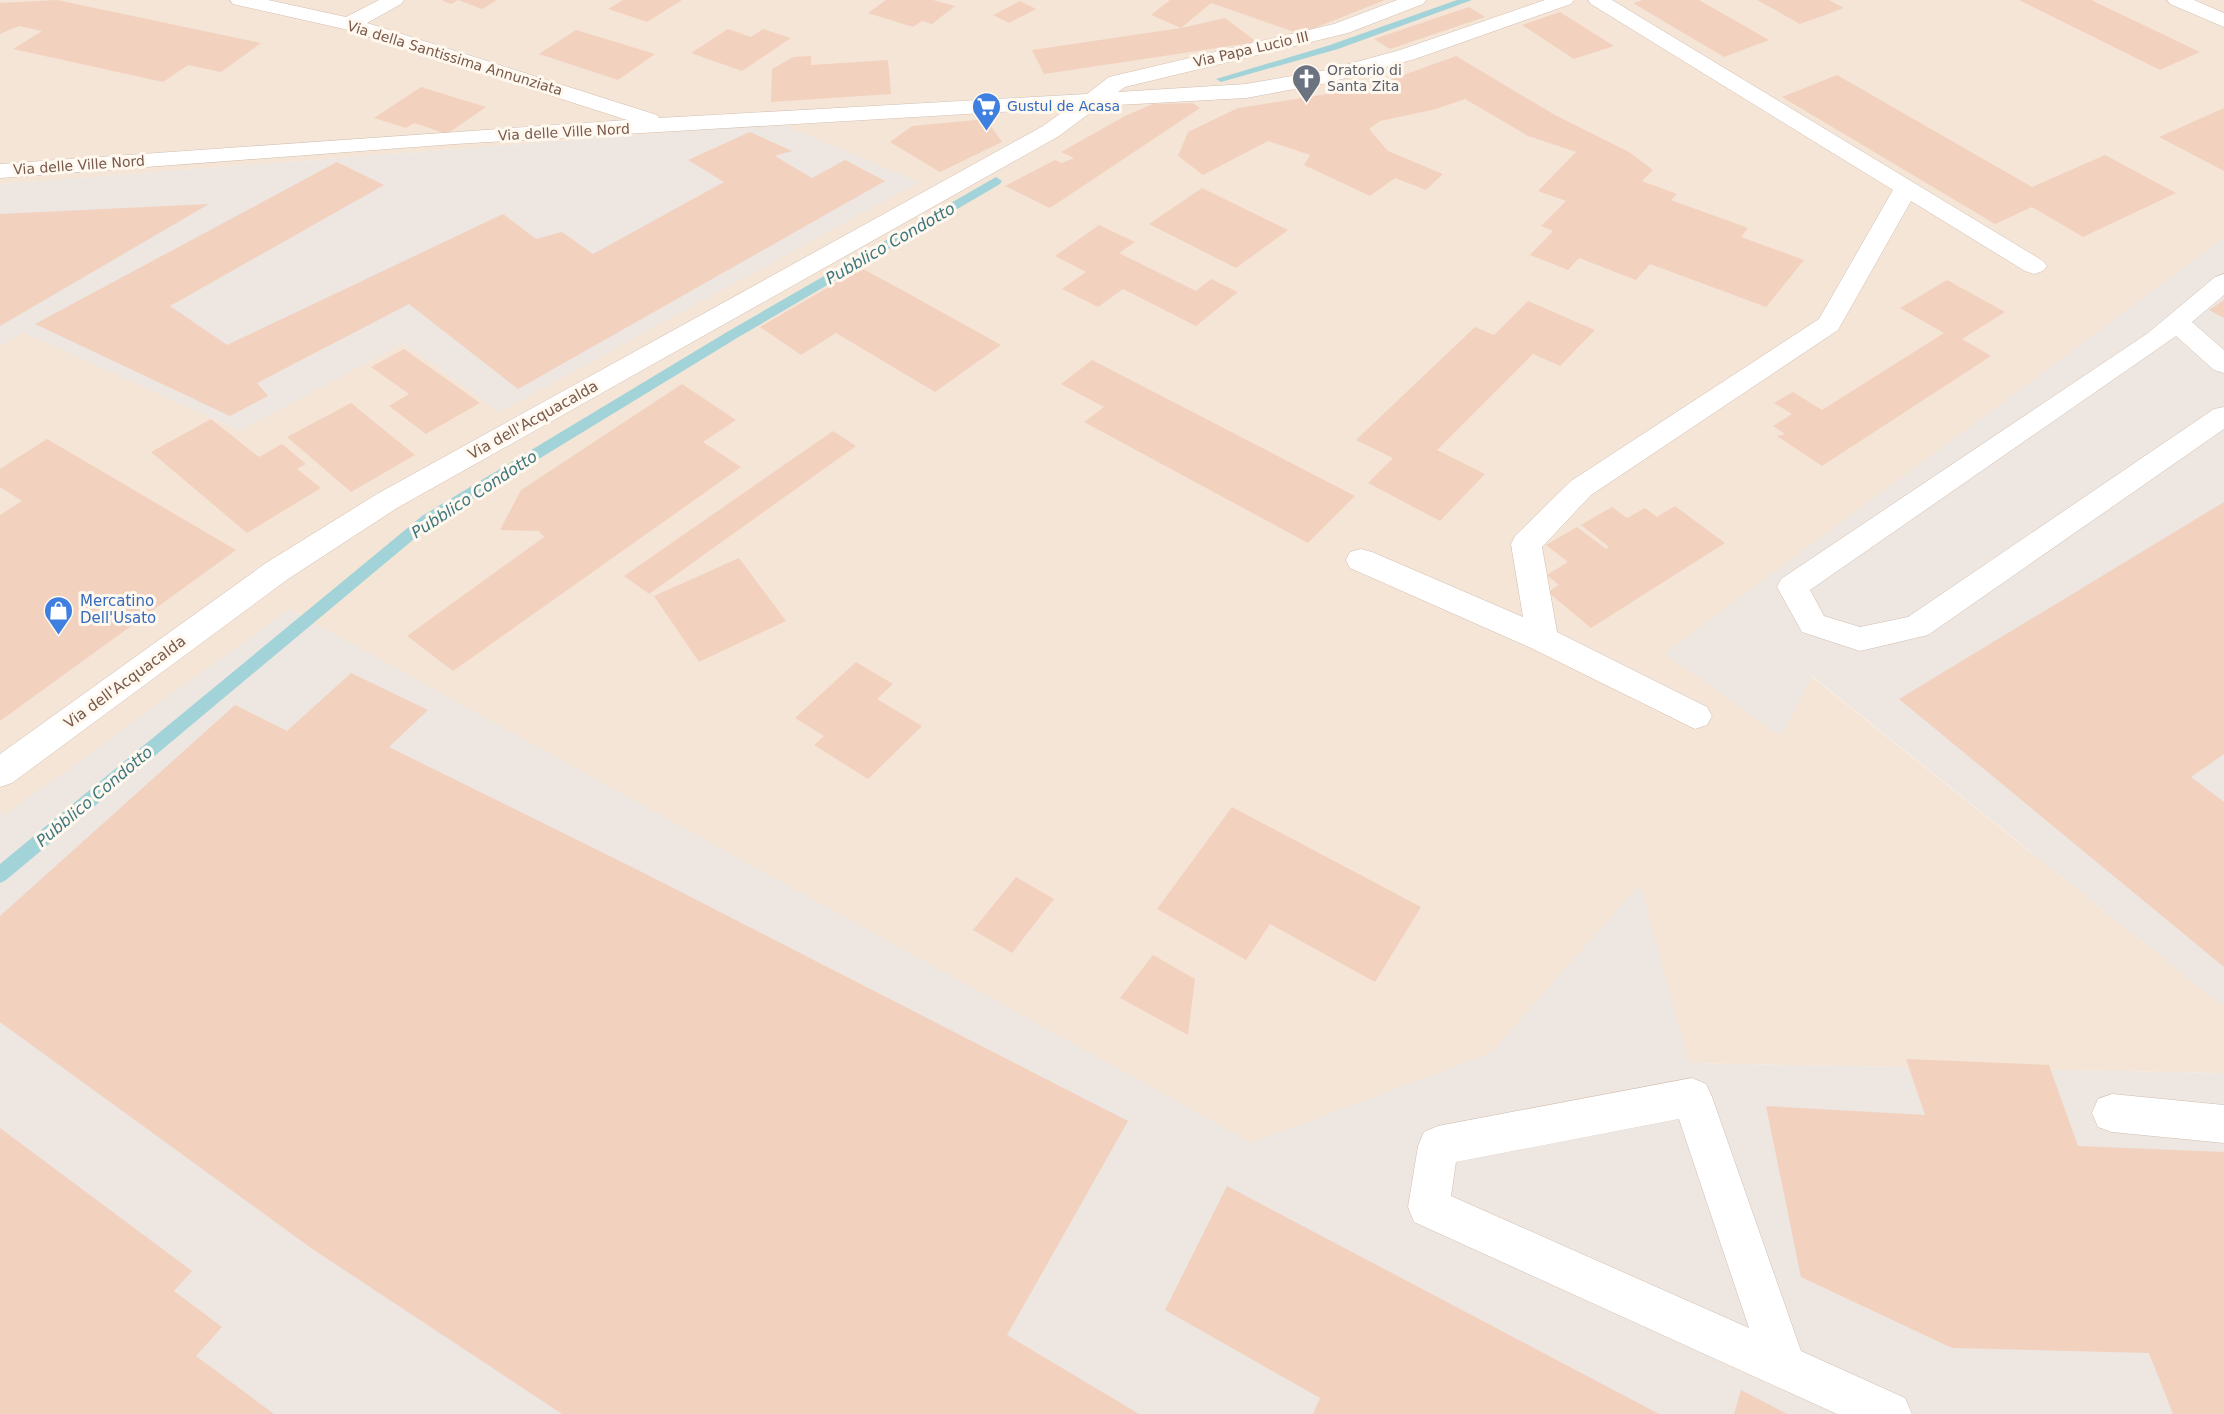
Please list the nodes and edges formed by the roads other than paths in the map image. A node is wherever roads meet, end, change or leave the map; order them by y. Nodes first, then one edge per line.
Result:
1 (240, 0) edge
2 (394, 0) edge
3 (1416, 0) edge
4 (1564, 0) edge
5 (1598, 0) edge
6 (2177, 0) edge
7 (2224, 21) edge
8 (349, 24) junction
9 (1088, 101) junction
10 (668, 126) junction
11 (0, 171) edge
12 (1906, 188) junction
13 (2034, 266) dead end
14 (2224, 282) edge
15 (2177, 323) junction
16 (2224, 364) edge
17 (2224, 416) edge
18 (1361, 560) dead end
19 (1542, 639) junction
20 (1695, 716) dead end
21 (0, 773) edge
22 (2112, 1113) dead end
23 (2224, 1124) edge
24 (1784, 1367) junction
25 (1889, 1414) edge

1 - 8 street, Via della Santissima Annunziata
2 - 8 street
3 - 9 street, Via Papa Lucio III
4 - 9 street, Via delle Ville Nord
5 - 12 street
6 - 7 street
8 - 10 street, Via della Santissima Annunziata
9 - 10 street, Via delle Ville Nord
9 - 21 street, Via dell'Acquacalda
10 - 11 street, Via delle Ville Nord
12 - 13 street
12 - 19 street
14 - 15 street
15 - 16 street
15 - 17 street
18 - 19 street
19 - 20 street
22 - 23 street
24 - 24 street
24 - 25 street

